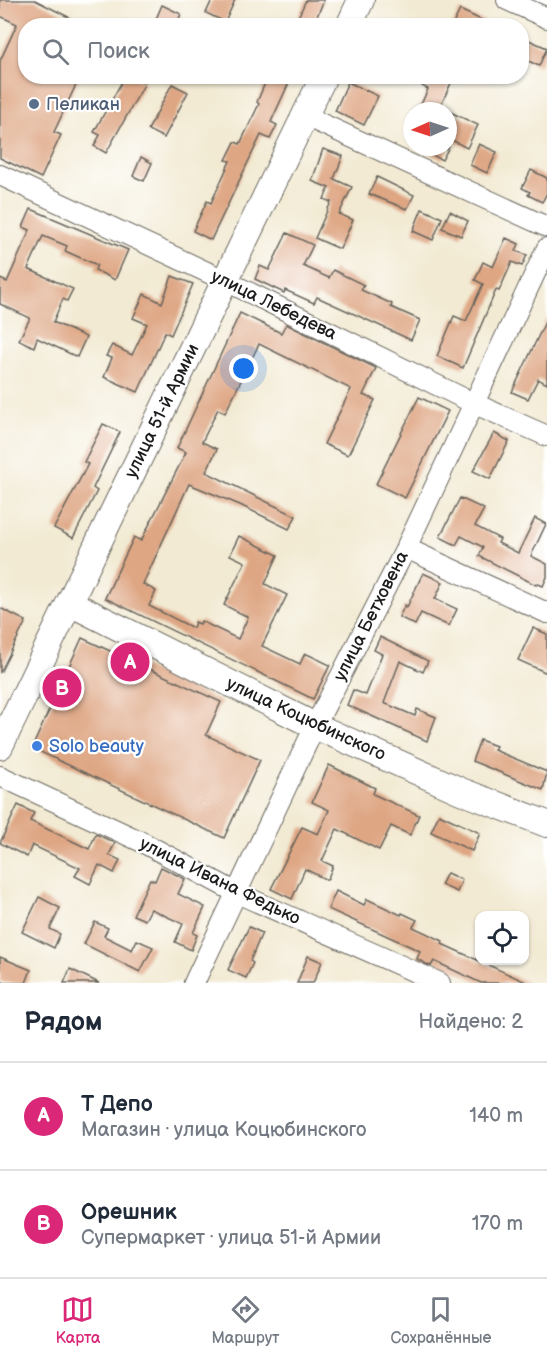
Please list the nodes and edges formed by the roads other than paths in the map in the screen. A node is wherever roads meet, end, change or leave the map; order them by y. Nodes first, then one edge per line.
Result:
1 (361, 0) edge
2 (507, 0) edge
3 (353, 18) edge
4 (547, 18) edge
5 (320, 84) edge
6 (305, 116) junction
7 (0, 175) edge
8 (547, 228) edge
9 (547, 248) edge
10 (226, 281) junction
11 (472, 403) junction
12 (547, 436) edge
13 (406, 548) junction
14 (70, 603) junction
15 (547, 613) edge
16 (315, 726) junction
17 (0, 746) edge
18 (0, 776) edge
19 (547, 824) edge
20 (237, 893) junction
21 (194, 983) edge
22 (440, 983) edge

1 - 3 main road
2 - 4 street
5 - 6 main road, улица 51-й Армии
6 - 8 street
6 - 10 main road, улица 51-й Армии
7 - 10 street, улица Лебедева
9 - 11 street, улица Бетховена
10 - 11 street, улица Лебедева
10 - 14 main road, улица 51-й Армии
11 - 12 street, улица Лебедева
11 - 13 street, улица Бетховена
13 - 15 street
13 - 16 street, улица Бетховена
14 - 16 main road, улица Коцюбинского
14 - 17 main road, улица 51-й Армии
16 - 19 main road, улица Коцюбинского
16 - 20 street, улица Бетховена
18 - 20 street, улица Ивана Федько
20 - 21 street, улица Бетховена
20 - 22 street, улица Ивана Федько

